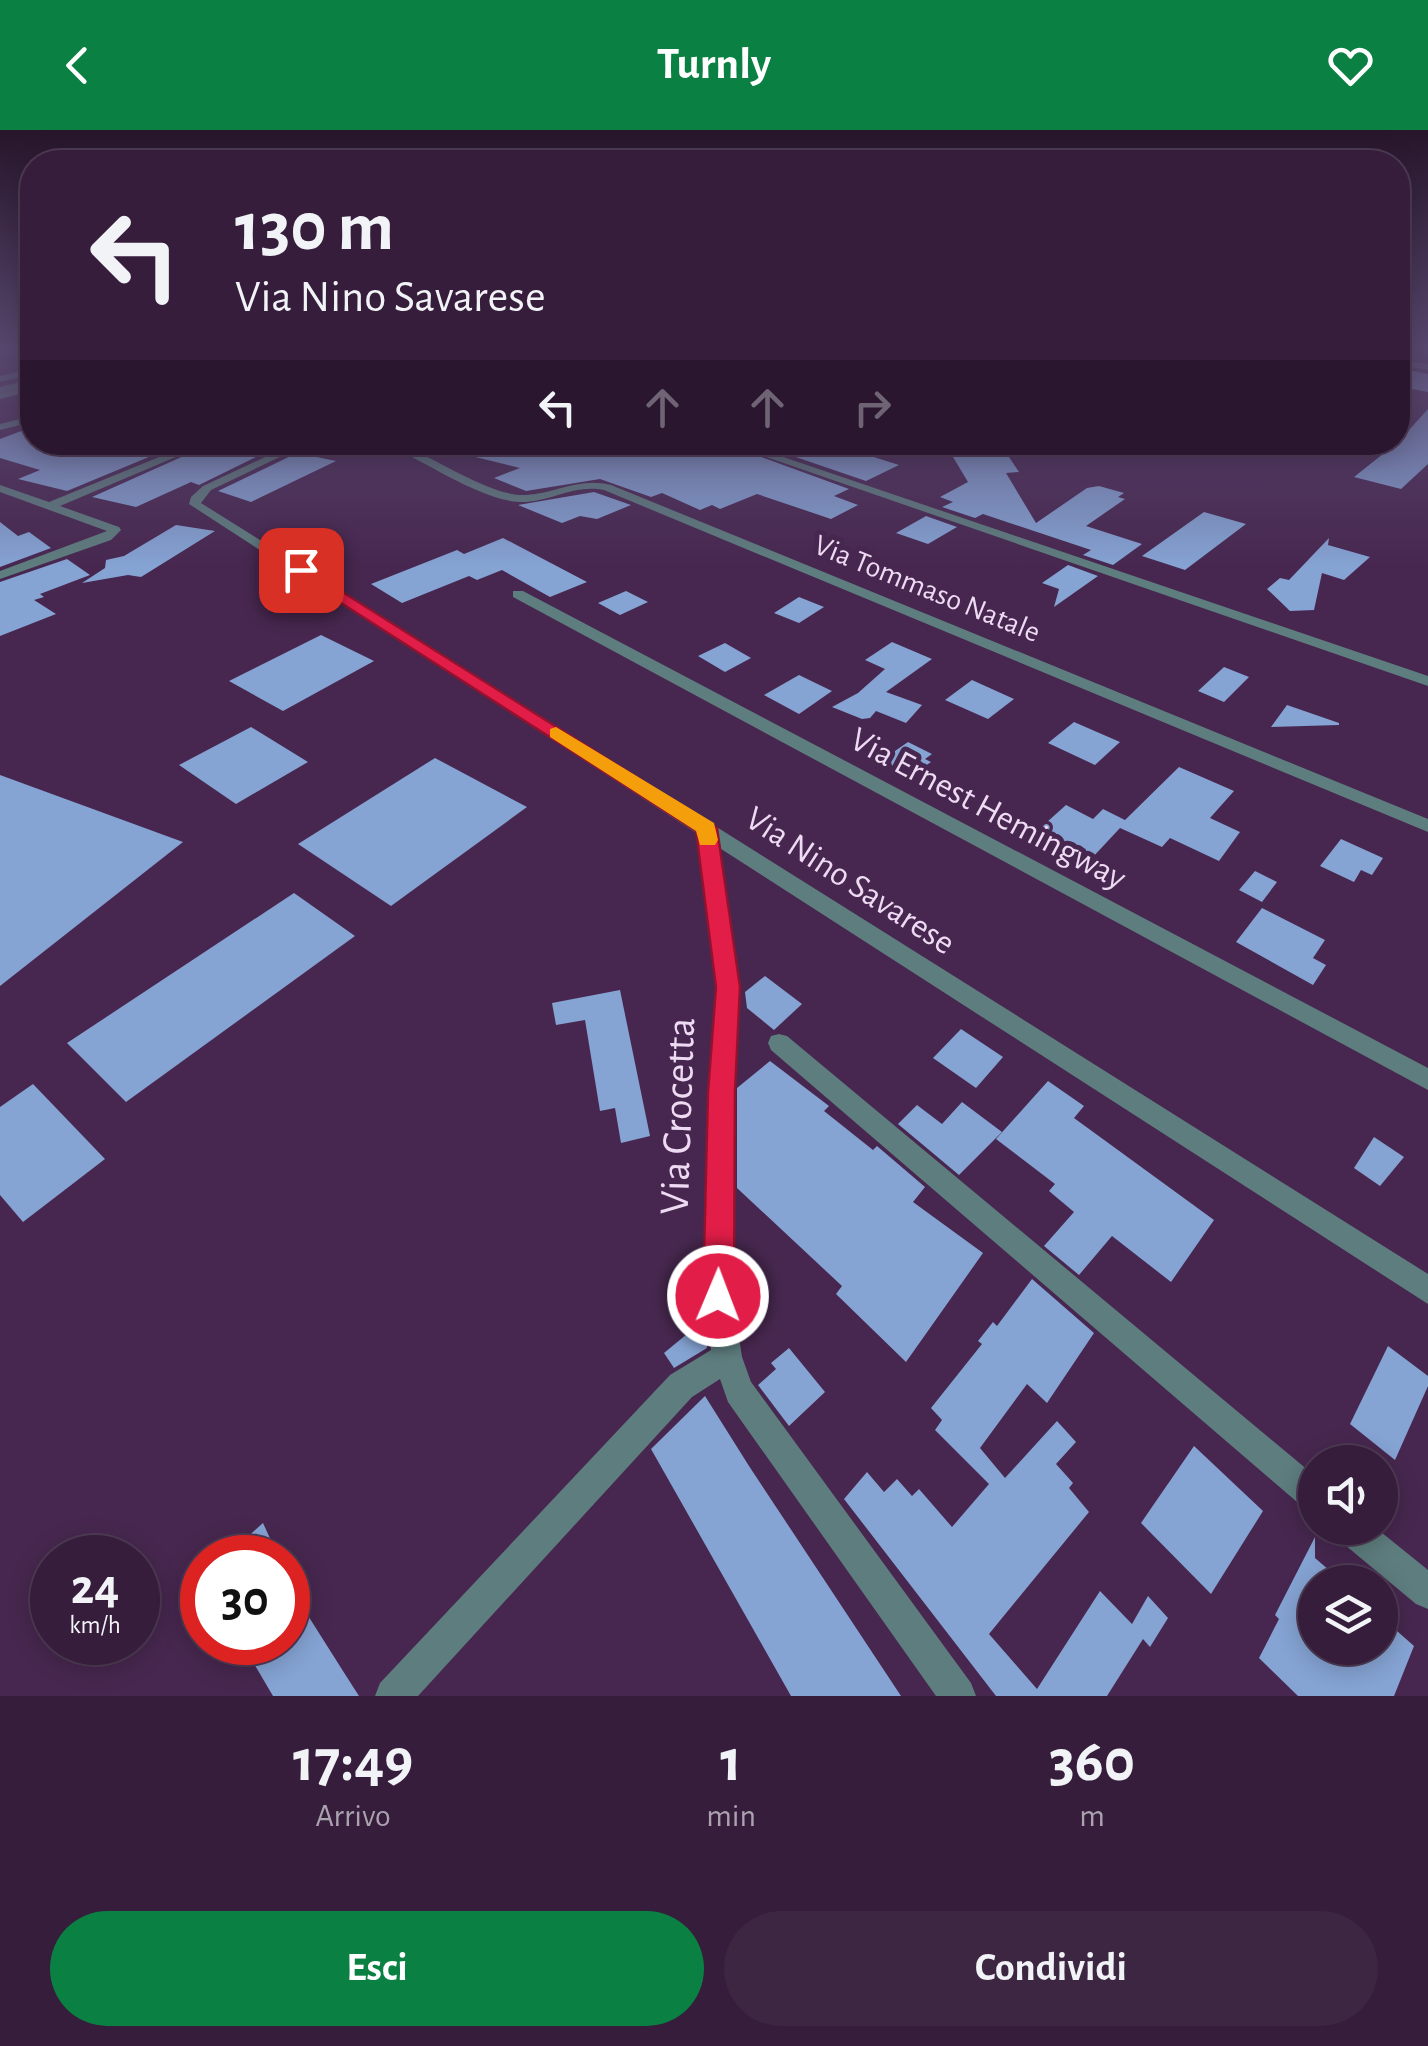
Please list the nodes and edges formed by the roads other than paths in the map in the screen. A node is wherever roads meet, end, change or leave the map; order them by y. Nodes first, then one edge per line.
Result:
1 (174, 455) edge
2 (278, 455) edge
3 (416, 455) edge
4 (766, 455) edge
5 (0, 488) edge
6 (50, 506) junction
7 (0, 575) edge
8 (518, 594) dead end
9 (1428, 680) edge
10 (1428, 826) edge
11 (706, 828) junction
12 (779, 1043) dead end
13 (1428, 1080) edge
14 (1428, 1290) edge
15 (727, 1357) junction
16 (1298, 1483) edge
17 (1371, 1545) edge
18 (1428, 1592) edge
19 (392, 1696) edge
20 (958, 1696) edge

1 - 6 street
2 - 11 street, Via Nino Savarese
3 - 10 street, Via Tommaso Natale
4 - 9 street
5 - 6 street
6 - 7 street
8 - 13 street, Via Ernest Hemingway
11 - 14 street, Via Nino Savarese
11 - 15 street, Via Crocetta
12 - 16 street
15 - 19 street
15 - 20 street, Via Crocetta
17 - 18 street

